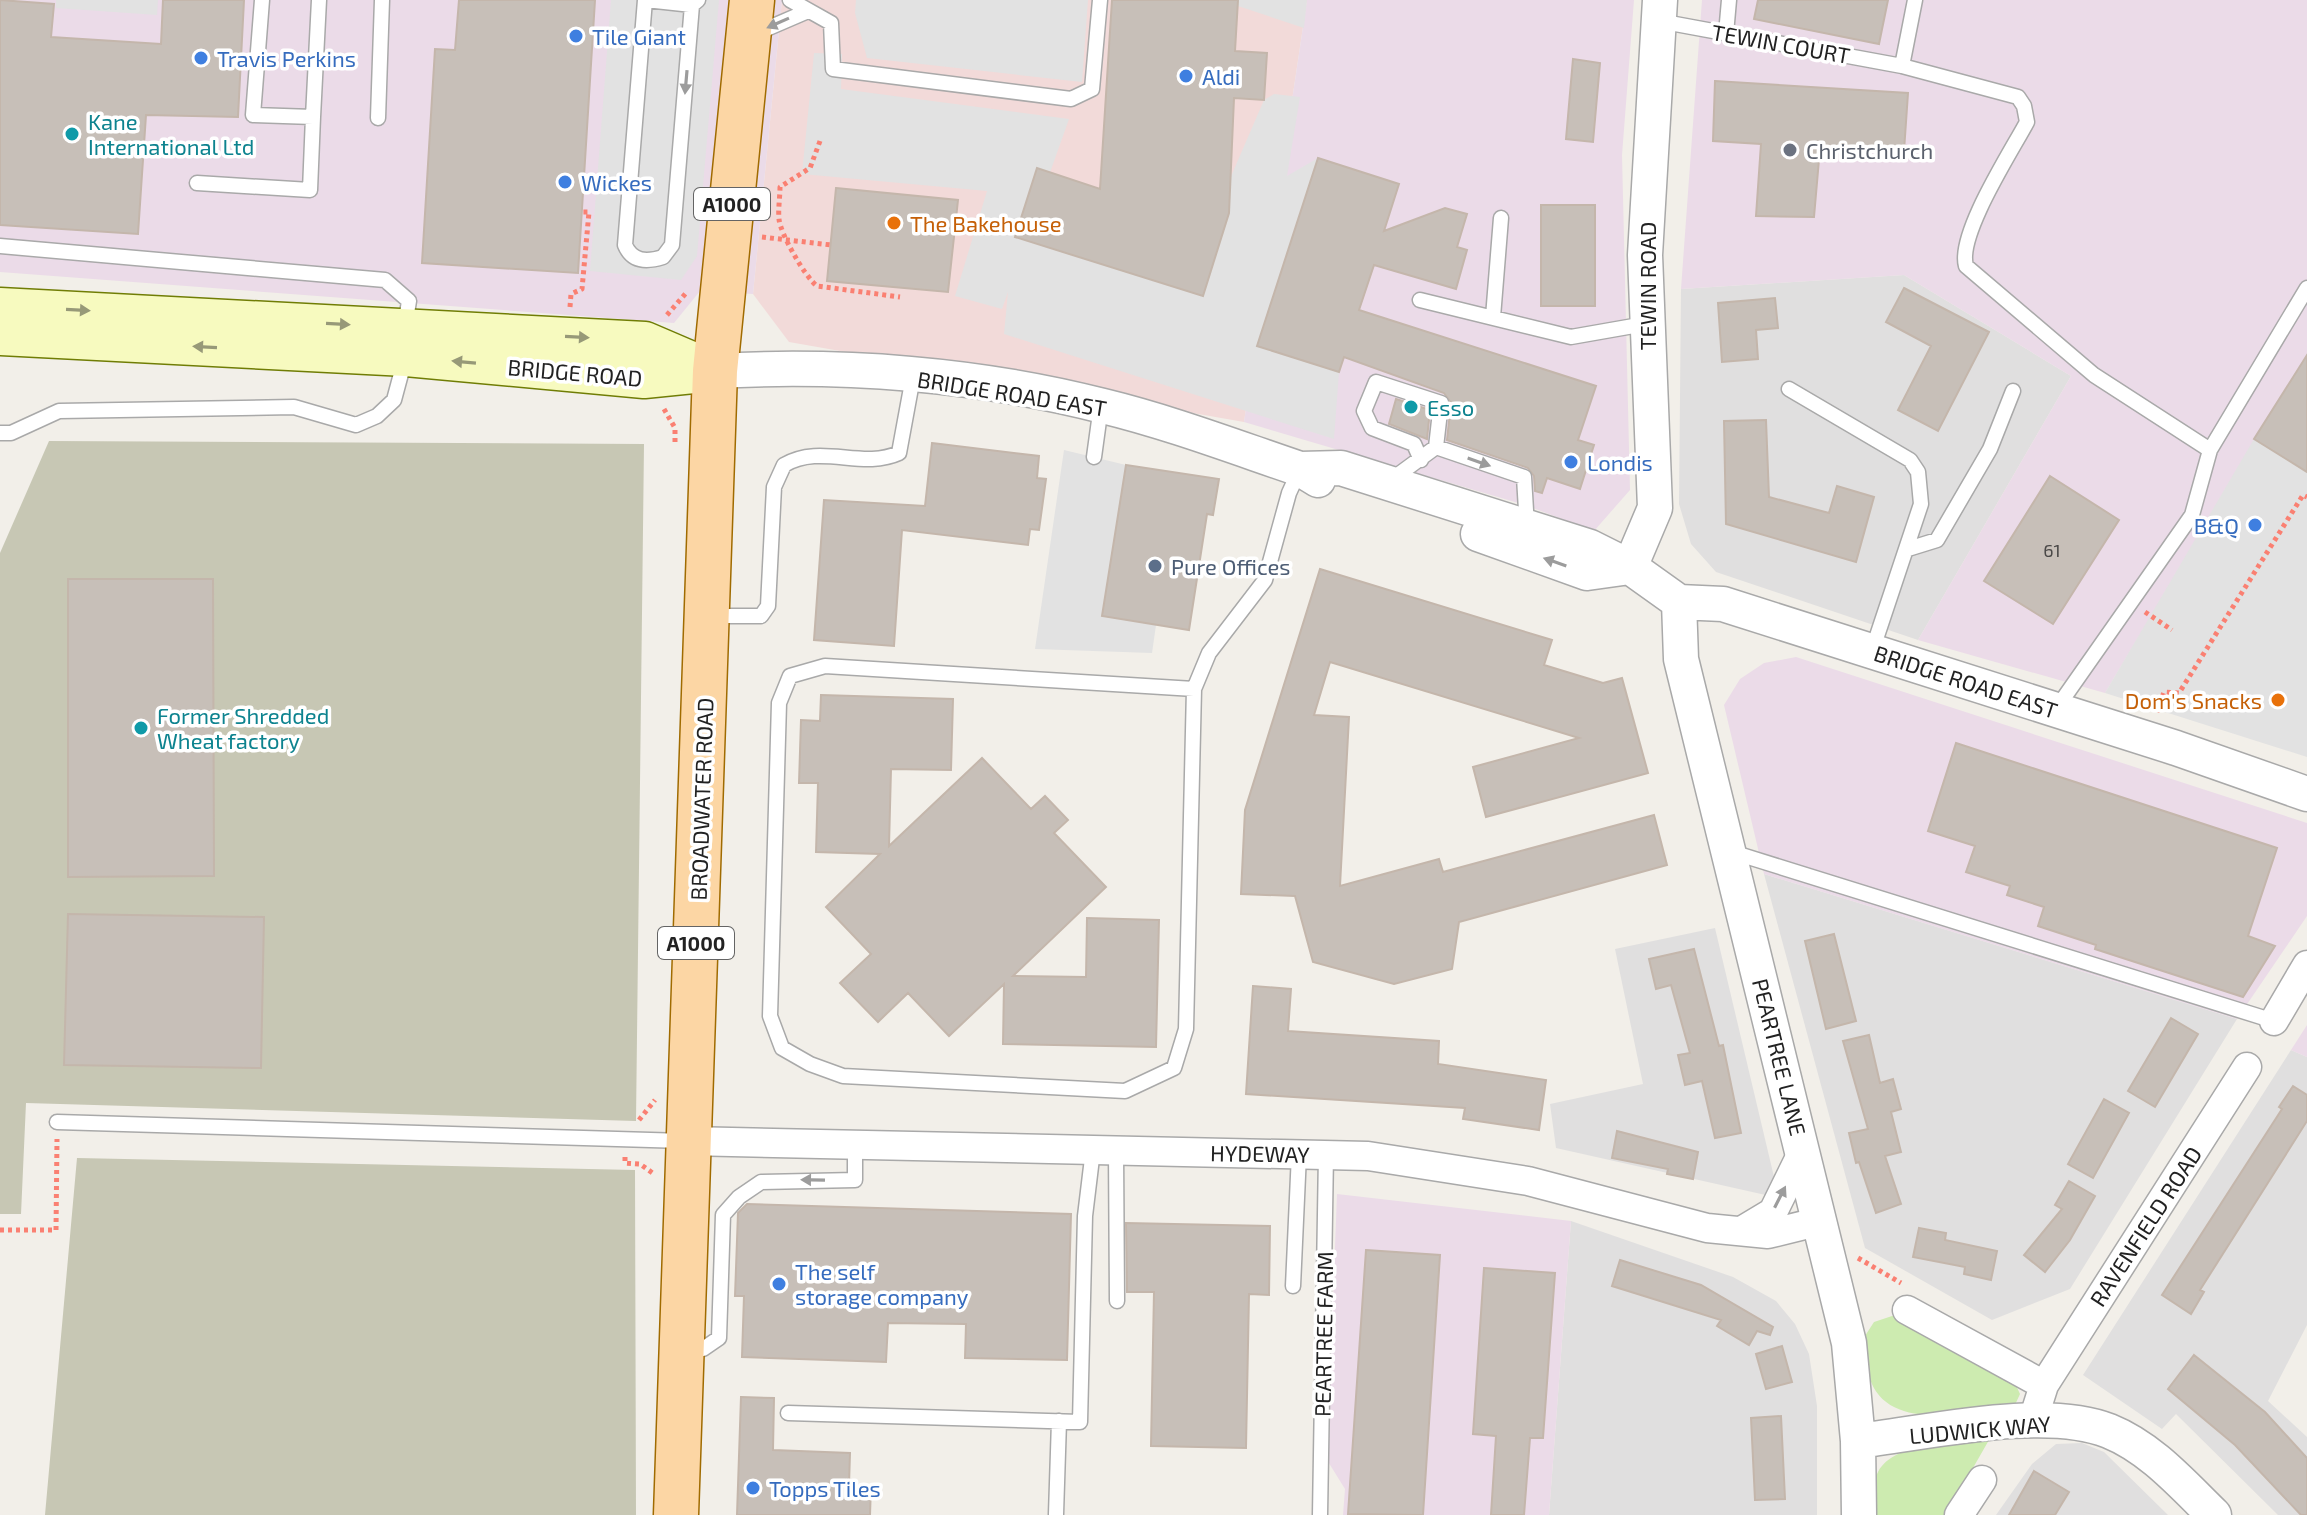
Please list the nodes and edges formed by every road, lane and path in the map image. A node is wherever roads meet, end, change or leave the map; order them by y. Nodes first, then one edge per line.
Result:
1 (262, 0) edge
2 (319, 0) edge
3 (382, 0) edge
4 (645, 0) edge
5 (790, 0) edge
6 (1100, 0) edge
7 (1729, 0) edge
8 (1915, 0) edge
9 (695, 2) edge
10 (1659, 10) edge
11 (808, 11) junction
12 (750, 18) edge
13 (1726, 34) junction
14 (1902, 66) junction
15 (313, 117) junction
16 (378, 118) dead end
17 (820, 141) dead end
18 (197, 183) dead end
19 (582, 212) dead end
20 (1501, 218) dead end
21 (761, 237) dead end
22 (790, 240) junction
23 (831, 245) dead end
24 (0, 246) edge
25 (2307, 288) edge
26 (900, 297) dead end
27 (1420, 300) dead end
28 (0, 307) edge
29 (1493, 317) junction
30 (570, 320) dead end
31 (1645, 324) junction
32 (0, 336) edge
33 (405, 342) junction
34 (715, 371) junction
35 (913, 377) junction
36 (1789, 389) dead end
37 (2013, 391) dead end
38 (1101, 405) junction
39 (0, 433) edge
40 (1436, 447) junction
41 (2210, 450) junction
42 (1094, 457) dead end
43 (1421, 460) junction
44 (1300, 469) junction
45 (1387, 483) junction
46 (2307, 497) edge
47 (1527, 527) junction
48 (1908, 549) junction
49 (1630, 567) junction
50 (1679, 602) junction
51 (2130, 603) junction
52 (708, 616) junction
53 (2172, 630) dead end
54 (1872, 651) junction
55 (1194, 689) junction
56 (2056, 710) junction
57 (2149, 740) junction
58 (2307, 794) edge
59 (1727, 851) junction
60 (2307, 965) edge
61 (2274, 1021) joint
62 (2247, 1067) dead end
63 (57, 1122) joint
64 (688, 1141) junction
65 (855, 1144) junction
66 (1105, 1150) junction
67 (1803, 1151) junction
68 (1312, 1154) junction
69 (1821, 1221) junction
70 (0, 1230) edge
71 (1743, 1230) junction
72 (1851, 1253) dead end
73 (1293, 1286) dead end
74 (1909, 1300) joint
75 (1117, 1301) dead end
76 (682, 1350) junction
77 (2044, 1385) junction
78 (788, 1413) dead end
79 (2033, 1420) junction
80 (1059, 1421) junction
81 (1858, 1441) junction
82 (1982, 1480) dead end
83 (1056, 1514) edge
84 (676, 1515) edge
85 (1320, 1515) edge
86 (1859, 1515) edge
87 (1959, 1515) edge
88 (2214, 1515) edge

1 - 15 lane
2 - 15 lane
3 - 16 lane
4 - 9 lane
9 -> 4 lane
5 - 11 lane
6 - 11 lane
7 - 13 lane
8 - 14 lane
10 - 13 lane, TEWIN COURT
10 - 31 street, TEWIN ROAD
11 -> 12 lane
12 - 34 main road, A1000
13 - 14 lane, TEWIN COURT
14 - 41 lane, TEWIN COURT
15 - 18 lane
17 - 22 path
19 - 30 path
20 - 29 lane
21 - 22 path
22 - 23 path
22 - 26 path
24 - 33 lane
25 - 41 lane
27 - 29 lane
28 -> 33 main road, BRIDGE ROAD
29 - 31 lane
31 - 49 street, TEWIN ROAD
33 -> 32 main road, BRIDGE ROAD
33 - 34 main road, BRIDGE ROAD
33 - 39 lane
34 - 35 street, BRIDGE ROAD EAST
34 - 52 main road, BROADWATER ROAD / A1000
35 - 38 street, BRIDGE ROAD EAST
35 - 52 lane
36 - 48 lane
37 - 48 lane
38 - 42 lane
38 - 44 street, BRIDGE ROAD EAST
40 - 43 lane
40 - 43 lane
40 -> 47 lane
41 - 51 lane
43 - 45 lane
44 - 45 street, BRIDGE ROAD EAST
49 -> 44 street, BRIDGE ROAD EAST
44 - 55 lane
45 - 47 street, BRIDGE ROAD EAST
46 - 57 path
47 - 49 street, BRIDGE ROAD EAST
48 - 54 lane
49 - 50 street, BRIDGE ROAD EAST
50 - 54 street, BRIDGE ROAD EAST
50 - 59 street, PEARTREE LANE
51 - 53 path
51 - 56 lane
52 - 64 main road, BROADWATER ROAD / A1000
54 - 56 street, BRIDGE ROAD EAST
55 - 55 lane
56 - 57 street, BRIDGE ROAD EAST
57 - 58 street, BRIDGE ROAD EAST
59 - 61 lane
59 - 67 street, PEARTREE LANE
60 - 61 street
62 - 77 street, RAVENFIELD ROAD
63 - 64 lane
63 - 70 path
64 - 65 street, HYDEWAY
64 - 76 main road, BROADWATER ROAD / A1000
65 - 66 street, HYDEWAY
65 -> 76 lane
66 - 68 street, HYDEWAY
66 - 75 lane
66 - 80 lane
67 - 69 street, PEARTREE LANE
71 -> 67 street
68 - 71 street, HYDEWAY
68 - 73 lane
68 - 85 lane, PEARTREE FARM
69 - 71 street, HYDEWAY
69 - 81 street, PEARTREE LANE
72 - 74 path
74 - 77 street
76 - 84 main road, BROADWATER ROAD / A1000
77 - 79 street, RAVENFIELD ROAD
78 - 80 lane
79 - 81 street, LUDWICK WAY
79 - 88 street, LUDWICK WAY
80 - 83 lane
81 - 86 street, PEARTREE LANE
82 - 87 street

